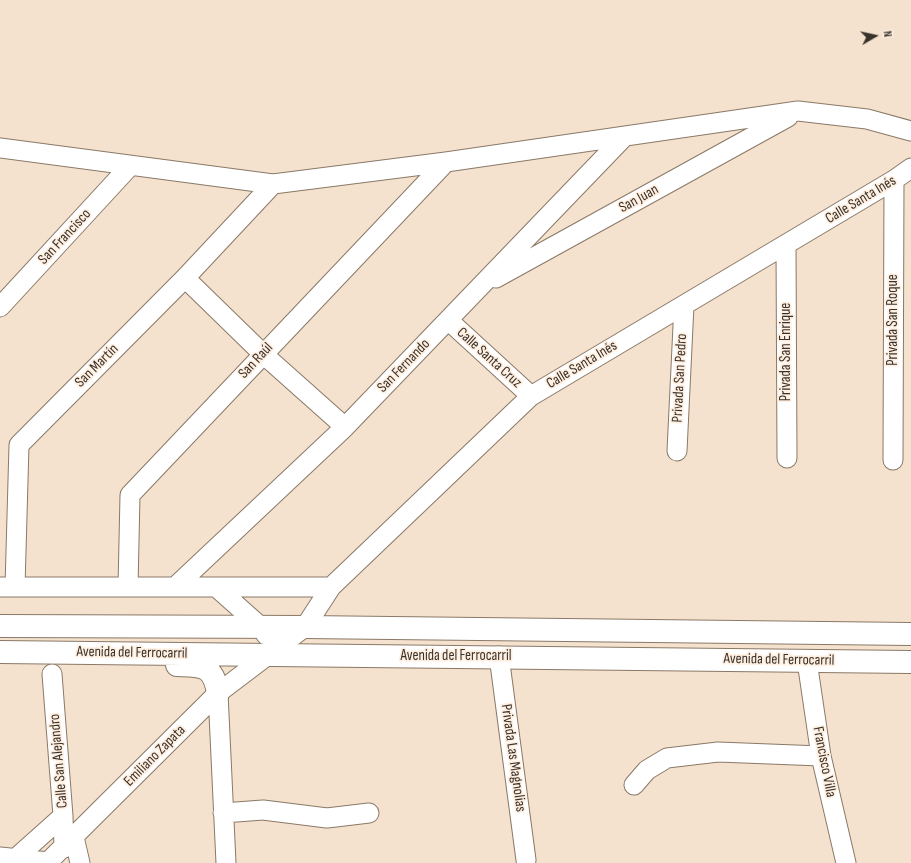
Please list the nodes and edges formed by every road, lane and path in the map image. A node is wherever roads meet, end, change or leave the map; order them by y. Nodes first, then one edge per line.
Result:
1 (798, 111) junction
2 (911, 131) edge
3 (625, 136) junction
4 (0, 148) edge
5 (446, 162) junction
6 (130, 166) junction
7 (911, 168) edge
8 (894, 180) junction
9 (273, 184) junction
10 (786, 245) junction
11 (185, 278) junction
12 (480, 288) junction
13 (684, 305) junction
14 (0, 307) edge
15 (448, 320) junction
16 (263, 354) junction
17 (531, 396) junction
18 (345, 427) junction
19 (677, 451) dead end
20 (787, 458) dead end
21 (893, 460) dead end
22 (7, 587) edge
23 (175, 587) junction
24 (216, 587) junction
25 (331, 587) junction
26 (128, 588) junction
27 (0, 626) edge
28 (261, 627) junction
29 (305, 627) junction
30 (911, 634) edge
31 (0, 652) edge
32 (101, 652) junction
33 (268, 655) junction
34 (499, 656) junction
35 (807, 661) junction
36 (911, 662) edge
37 (52, 674) dead end
38 (218, 693) junction
39 (821, 756) junction
40 (634, 785) dead end
41 (223, 812) junction
42 (369, 813) dead end
43 (64, 816) junction
44 (69, 843) junction
45 (8, 858) edge
46 (526, 860) dead end
47 (48, 862) edge
48 (80, 863) edge
49 (226, 863) edge
50 (846, 863) edge

1 - 2 street
1 - 3 street
1 - 12 street, San Juan
3 - 5 street
3 - 12 street, San Fernando
4 - 6 street
5 - 9 street
5 - 16 street, San Raúl
6 - 9 street
6 - 14 street, San Francisco
7 - 8 street, Calle Santa Inés
8 - 10 street, Calle Santa Inés
8 - 21 street, Privada San Roque
9 - 11 street, San Martín
10 - 13 street, Calle Santa Inés
10 - 20 street, Privada San Enrique
11 - 16 street
11 - 22 street, San Martín
12 - 15 street, San Fernando
13 - 17 street, Calle Santa Inés
13 - 19 street, Privada San Pedro
15 - 17 street, Calle Santa Cruz
15 - 18 street, San Fernando
16 - 18 street
16 - 26 street, San Raúl
17 - 25 street, Calle Santa Inés
18 - 23 street, San Fernando
22 - 26 street
23 - 24 street
23 - 26 street
24 - 25 street
24 - 28 street
25 - 29 street, Calle Santa Inés
27 - 28 street, Avenida del Ferrocarril
28 - 29 street, Avenida del Ferrocarril
28 - 33 street
29 - 30 street, Avenida del Ferrocarril
29 - 33 street, Calle Santa Inés
31 - 32 street, Avenida del Ferrocarril
32 - 33 street, Avenida del Ferrocarril
32 - 38 street
33 - 34 street, Avenida del Ferrocarril
33 - 38 street, Emiliano Zapata
34 - 35 street, Avenida del Ferrocarril
34 - 46 street, Privada Las Magnolias
35 - 36 street, Avenida del Ferrocarril
35 - 39 street, Francisco Villa
37 - 43 street, Calle San Alejandro
38 - 41 street
38 - 44 street, Emiliano Zapata
39 - 40 street
39 - 50 street, Francisco Villa
41 - 42 street
41 - 49 street
43 - 44 street, Calle San Alejandro
43 - 45 street
44 - 47 street, Emiliano Zapata
44 - 48 street, Calle San Alejandro
45 - 47 street

